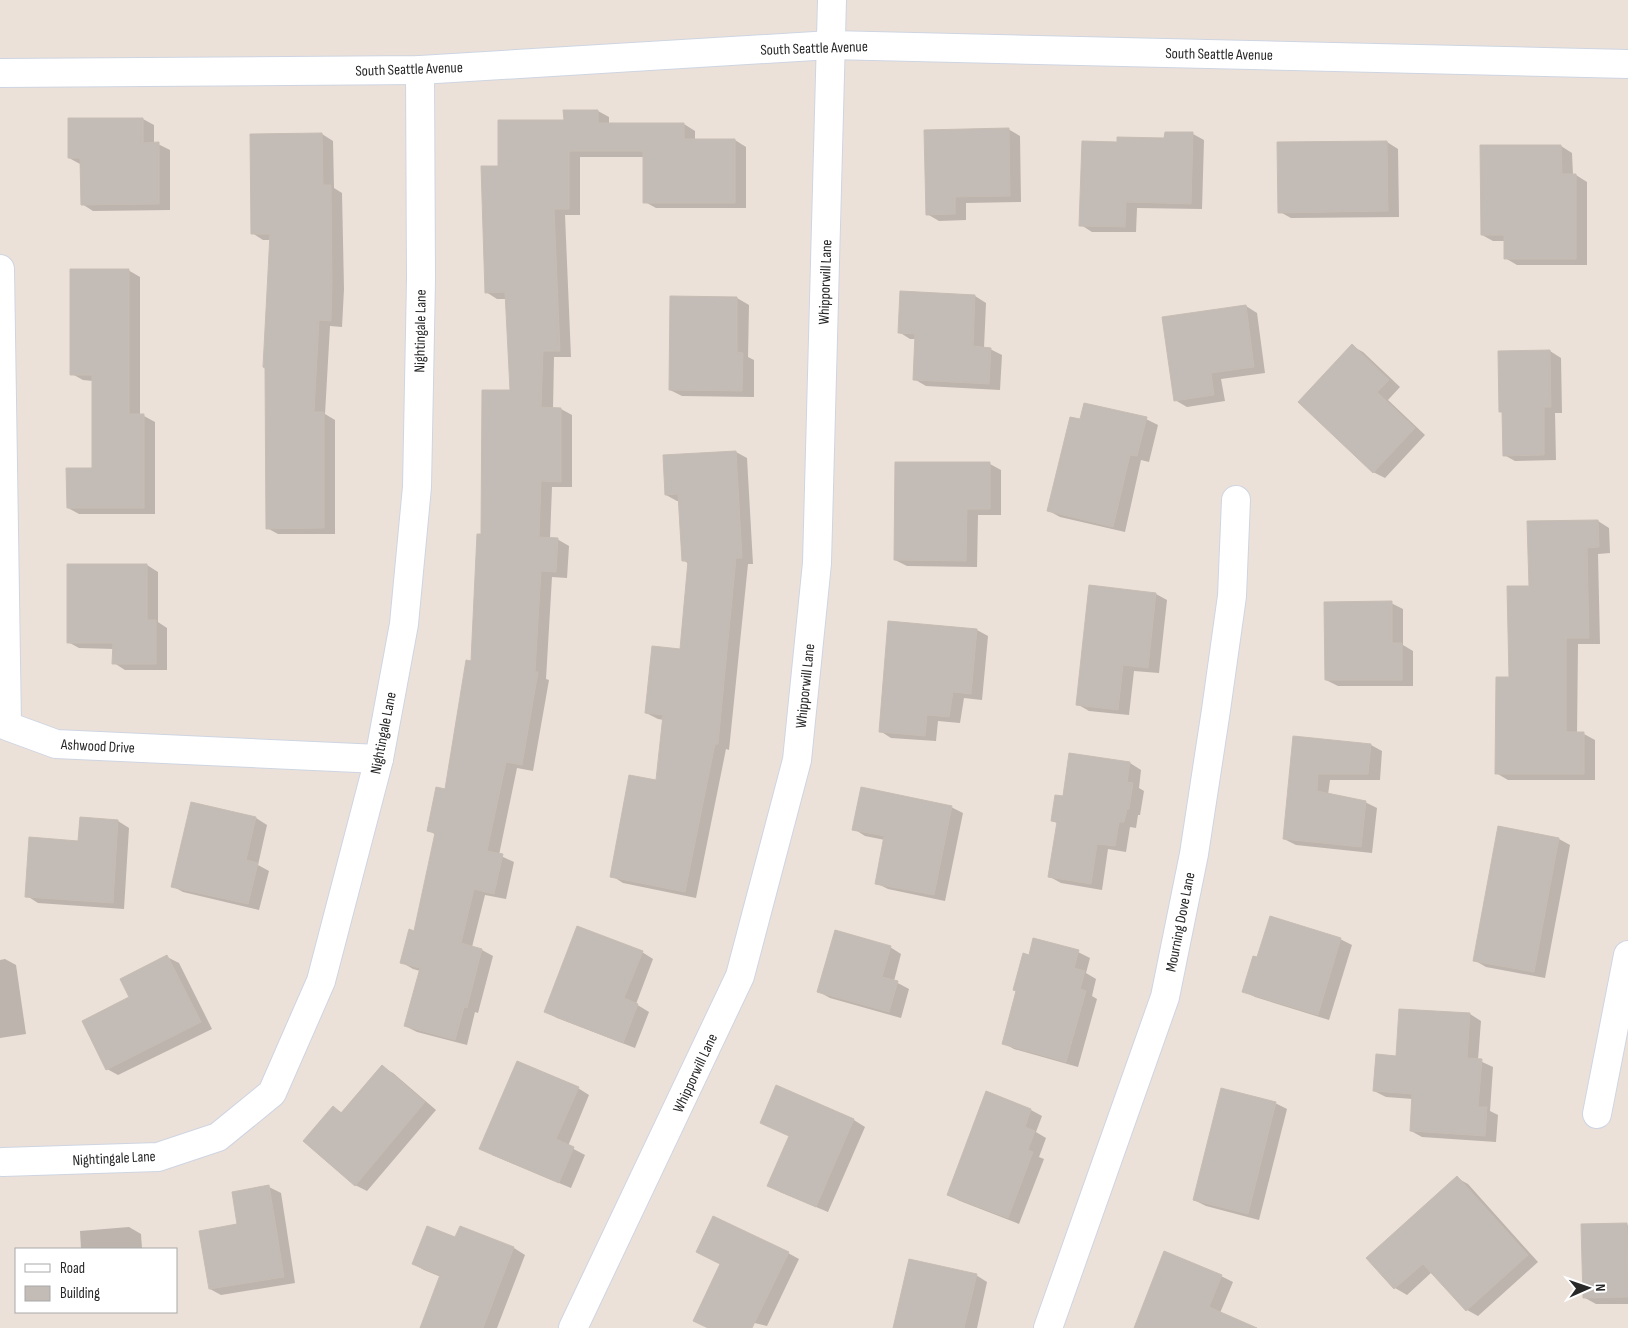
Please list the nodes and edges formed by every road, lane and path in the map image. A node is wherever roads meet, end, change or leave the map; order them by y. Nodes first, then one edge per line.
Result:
1 (832, 0) edge
2 (831, 45) junction
3 (1628, 64) edge
4 (420, 70) junction
5 (0, 73) edge
6 (0, 269) edge
7 (1236, 500) dead end
8 (379, 759) junction
9 (1628, 955) edge
10 (1597, 1114) dead end
11 (3, 1162) dead end
12 (573, 1328) edge
13 (1048, 1328) edge

1 - 2 street, Whipporwill Lane
2 - 3 street, South Seattle Avenue
2 - 4 street, South Seattle Avenue
2 - 12 street, Whipporwill Lane
4 - 5 street, South Seattle Avenue
4 - 8 street, Nightingale Lane
6 - 8 street, Ashwood Drive
7 - 13 street, Mourning Dove Lane
8 - 11 street, Nightingale Lane
9 - 10 street

